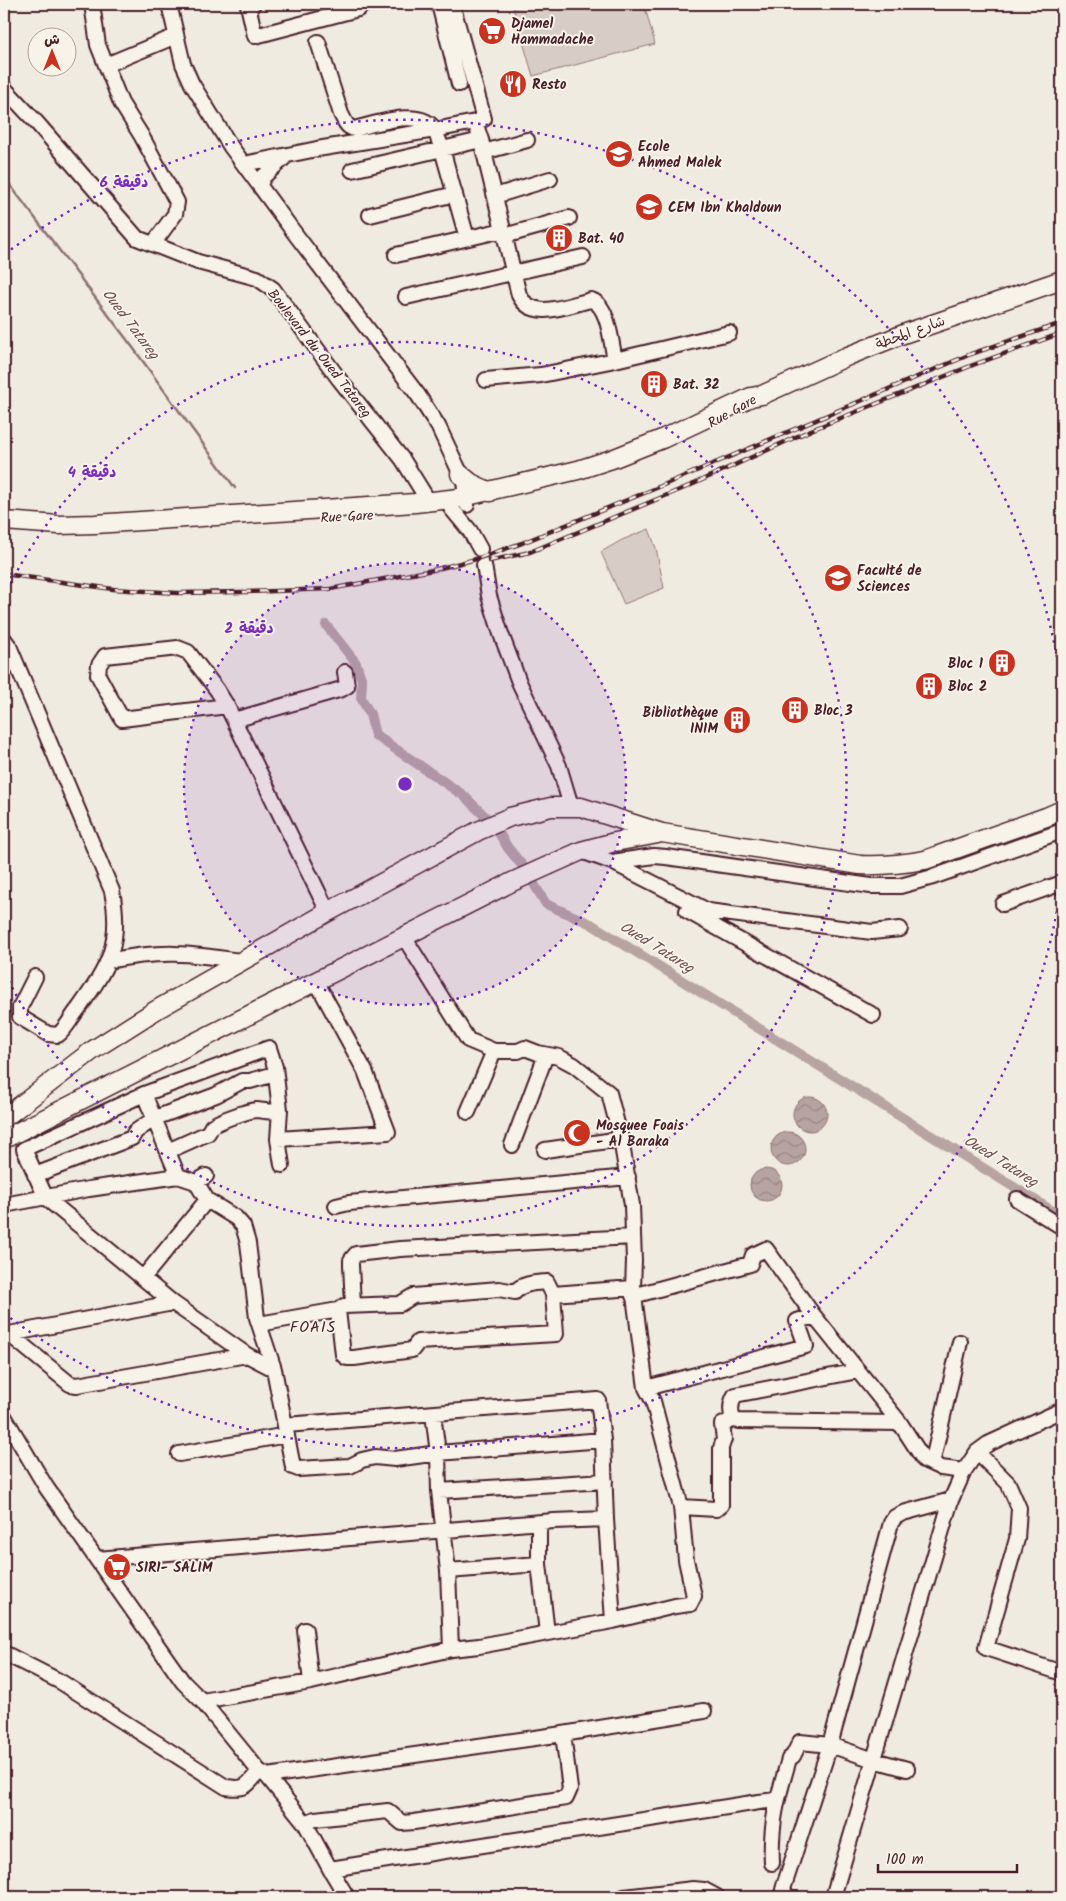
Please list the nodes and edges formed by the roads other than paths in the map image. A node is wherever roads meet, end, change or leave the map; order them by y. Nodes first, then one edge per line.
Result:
1 (92, 4) edge
2 (170, 4) edge
3 (252, 4) edge
4 (364, 4) edge
5 (439, 4) edge
6 (452, 4) edge
7 (176, 36) junction
8 (318, 42) dead end
9 (106, 65) junction
10 (459, 84) dead end
11 (4, 88) edge
12 (475, 122) junction
13 (435, 130) junction
14 (527, 140) dead end
15 (483, 146) junction
16 (442, 149) junction
17 (285, 156) junction
18 (244, 164) junction
19 (352, 170) dead end
20 (550, 179) dead end
21 (260, 184) junction
22 (455, 194) junction
23 (495, 196) junction
24 (370, 215) dead end
25 (569, 218) dead end
26 (503, 233) junction
27 (467, 238) junction
28 (153, 244) junction
29 (396, 255) dead end
30 (583, 257) dead end
31 (513, 272) junction
32 (1062, 280) edge
33 (406, 297) dead end
34 (729, 333) dead end
35 (615, 360) junction
36 (486, 380) dead end
37 (762, 395) junction
38 (457, 477) junction
39 (490, 492) junction
40 (446, 504) junction
41 (4, 521) edge
42 (4, 527) edge
43 (480, 549) dead end
44 (484, 565) dead end
45 (4, 639) edge
46 (345, 672) dead end
47 (227, 706) junction
48 (234, 720) junction
49 (571, 806) junction
50 (1062, 810) edge
51 (1054, 817) edge
52 (1062, 831) edge
53 (662, 833) junction
54 (581, 851) junction
55 (612, 862) junction
56 (630, 871) junction
57 (1062, 883) edge
58 (1002, 904) dead end
59 (328, 912) junction
60 (900, 929) dead end
61 (404, 937) junction
62 (109, 961) junction
63 (240, 961) junction
64 (35, 977) dead end
65 (316, 981) junction
66 (873, 1015) dead end
67 (494, 1051) junction
68 (546, 1055) junction
69 (275, 1074) junction
70 (144, 1094) junction
71 (280, 1110) junction
72 (468, 1112) dead end
73 (4, 1118) edge
74 (155, 1118) junction
75 (278, 1138) junction
76 (4, 1139) edge
77 (622, 1139) junction
78 (512, 1145) dead end
79 (545, 1150) dead end
80 (168, 1151) junction
81 (282, 1165) dead end
82 (35, 1175) junction
83 (178, 1176) junction
84 (628, 1177) junction
85 (46, 1198) junction
86 (207, 1200) junction
87 (1017, 1200) dead end
88 (4, 1205) edge
89 (336, 1206) dead end
90 (1062, 1227) edge
91 (633, 1237) junction
92 (142, 1278) junction
93 (633, 1292) junction
94 (553, 1294) junction
95 (173, 1303) junction
96 (353, 1305) junction
97 (338, 1310) junction
98 (814, 1316) junction
99 (259, 1324) junction
100 (960, 1342) dead end
101 (247, 1355) junction
102 (274, 1369) junction
103 (858, 1371) junction
104 (646, 1388) junction
105 (1062, 1410) edge
106 (433, 1414) junction
107 (4, 1416) edge
108 (734, 1419) junction
109 (900, 1424) junction
110 (286, 1430) junction
111 (603, 1440) junction
112 (978, 1452) junction
113 (438, 1453) junction
114 (179, 1454) dead end
115 (932, 1464) junction
116 (964, 1471) junction
117 (605, 1481) junction
118 (439, 1491) junction
119 (951, 1500) junction
120 (681, 1507) junction
121 (606, 1519) junction
122 (539, 1523) junction
123 (444, 1531) junction
124 (98, 1559) junction
125 (539, 1564) junction
126 (448, 1571) junction
127 (614, 1621) junction
128 (305, 1630) dead end
129 (547, 1633) junction
130 (452, 1649) junction
131 (4, 1653) edge
132 (1062, 1673) edge
133 (311, 1682) junction
134 (202, 1701) junction
135 (704, 1711) dead end
136 (563, 1734) junction
137 (830, 1745) junction
138 (874, 1760) junction
139 (907, 1769) dead end
140 (263, 1774) junction
141 (776, 1800) junction
142 (305, 1823) junction
143 (772, 1863) dead end
144 (330, 1869) junction
145 (347, 1897) edge
146 (624, 1897) edge
147 (717, 1897) edge
148 (787, 1897) edge
149 (833, 1897) edge

1 - 9 street
2 - 7 street
3 - 4 street
5 - 10 street
6 - 12 street
7 - 9 street
7 - 18 street
8 - 13 street
9 - 28 street
11 - 28 street, Boulevard du Oued Tatareg
12 - 13 street
12 - 15 street
13 - 16 street
13 - 17 street
14 - 15 street
15 - 16 street
15 - 23 street
16 - 19 street
16 - 22 street
17 - 18 street
17 - 21 street
18 - 21 street
20 - 23 street
21 - 38 street
22 - 24 street
22 - 27 street
23 - 26 street
25 - 26 street
26 - 27 street
26 - 31 street
27 - 29 street
28 - 40 street, Boulevard du Oued Tatareg
30 - 31 street
31 - 33 street
31 - 35 street
32 - 37 main road, شارع المحطة
34 - 35 street
35 - 36 street
37 - 39 main road, Rue Gare
37 - 40 main road, Rue Gare
38 - 39 main road
38 - 40 main road
39 - 40 main road, Rue Gare
40 - 41 main road, Rue Gare
40 - 42 main road, Rue Gare
40 - 43 street, Boulevard du Oued Tatareg
44 - 49 street
45 - 62 street
46 - 48 street
47 - 47 street
47 - 48 street
48 - 59 street
49 - 53 main road
49 - 59 main road
50 - 51 main road
51 - 53 main road
52 - 55 street
53 - 54 main road
54 - 55 street
54 - 61 main road
55 - 56 street
56 - 60 street
56 - 66 street
57 - 58 street
59 - 63 main road
61 - 65 main road
61 - 67 street
62 - 63 street
62 - 64 street
63 - 73 main road
65 - 75 street
65 - 76 main road
67 - 68 street
67 - 72 street
68 - 77 street
68 - 78 street
69 - 70 street
69 - 71 street
69 - 74 street
70 - 74 street
70 - 82 street
71 - 75 street
71 - 80 street
74 - 80 street
74 - 82 street
75 - 81 street
77 - 79 street
77 - 84 street
80 - 83 street
82 - 85 street
83 - 85 street
83 - 86 street
84 - 89 street
84 - 91 street
85 - 88 street
85 - 92 street
86 - 92 street
86 - 99 street
87 - 90 street
91 - 93 street
91 - 96 street
92 - 95 street
93 - 94 street
93 - 98 street
93 - 104 street
94 - 96 street
94 - 97 street
95 - 101 street
95 - 101 street
96 - 97 street
97 - 99 street
98 - 103 street
98 - 104 street
99 - 102 street
100 - 115 street
101 - 102 street
102 - 110 street
103 - 108 street
103 - 109 street
104 - 120 street
105 - 112 street
106 - 110 street
106 - 111 street
106 - 113 street
107 - 124 street
108 - 109 street
108 - 120 street
109 - 115 street
110 - 113 street
110 - 114 street
111 - 113 street
111 - 117 street
112 - 116 street
112 - 132 street
113 - 118 street
115 - 116 street
116 - 119 street
117 - 118 street
117 - 121 street
118 - 123 street
119 - 137 street
119 - 138 street
120 - 127 street
121 - 122 street
121 - 127 street
122 - 123 street
122 - 125 street
123 - 124 street
123 - 126 street
124 - 134 street
125 - 126 street
125 - 129 street
126 - 130 street
127 - 129 street
128 - 133 street
129 - 130 street
130 - 133 street
131 - 140 street
133 - 134 street
134 - 140 street
135 - 136 street
136 - 140 street
136 - 142 street
137 - 138 street
137 - 141 street
137 - 148 street
138 - 139 street
138 - 149 street
140 - 142 street
141 - 143 street
141 - 144 street
142 - 144 street
144 - 145 street
146 - 147 street

